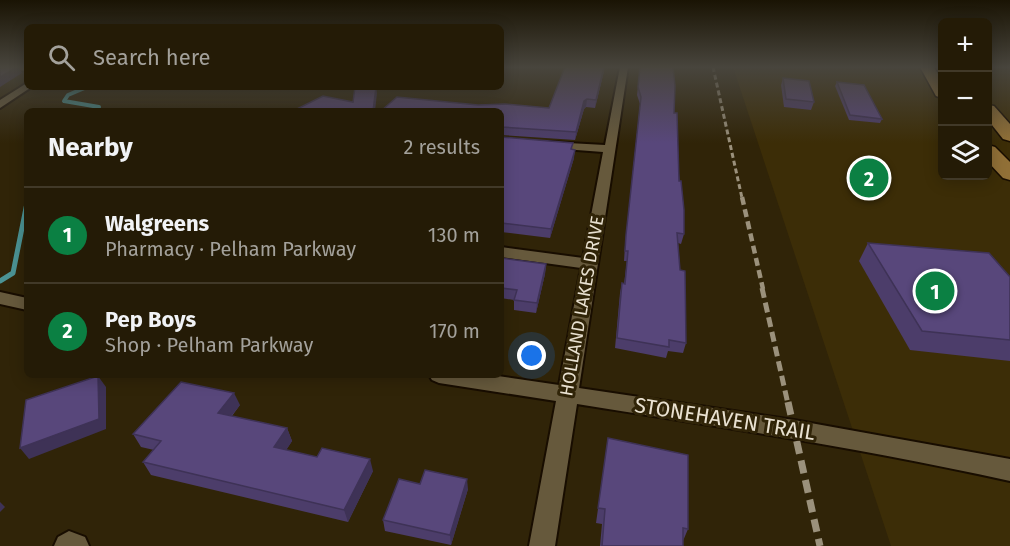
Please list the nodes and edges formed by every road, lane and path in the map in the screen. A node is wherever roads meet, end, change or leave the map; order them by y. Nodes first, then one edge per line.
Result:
1 (18, 92) edge
2 (620, 92) edge
3 (0, 105) edge
4 (992, 115) edge
5 (1010, 135) edge
6 (534, 143) edge
7 (610, 149) junction
8 (992, 156) edge
9 (1010, 174) edge
10 (504, 252) edge
11 (590, 264) junction
12 (0, 298) edge
13 (24, 303) edge
14 (460, 378) edge
15 (567, 393) junction
16 (1010, 470) edge
17 (67, 546) edge
18 (76, 546) edge
19 (542, 546) edge

1 - 3 street
2 - 7 street, HOLLAND LAKES DRIVE
4 - 5 main road
6 - 7 street
7 - 11 street, HOLLAND LAKES DRIVE
8 - 9 main road
10 - 11 street
11 - 15 street, HOLLAND LAKES DRIVE
12 - 13 street
14 - 15 street, STONEHAVEN TRAIL
15 - 16 street, STONEHAVEN TRAIL
15 - 19 street, HOLLAND LAKES DRIVE
17 - 18 street

